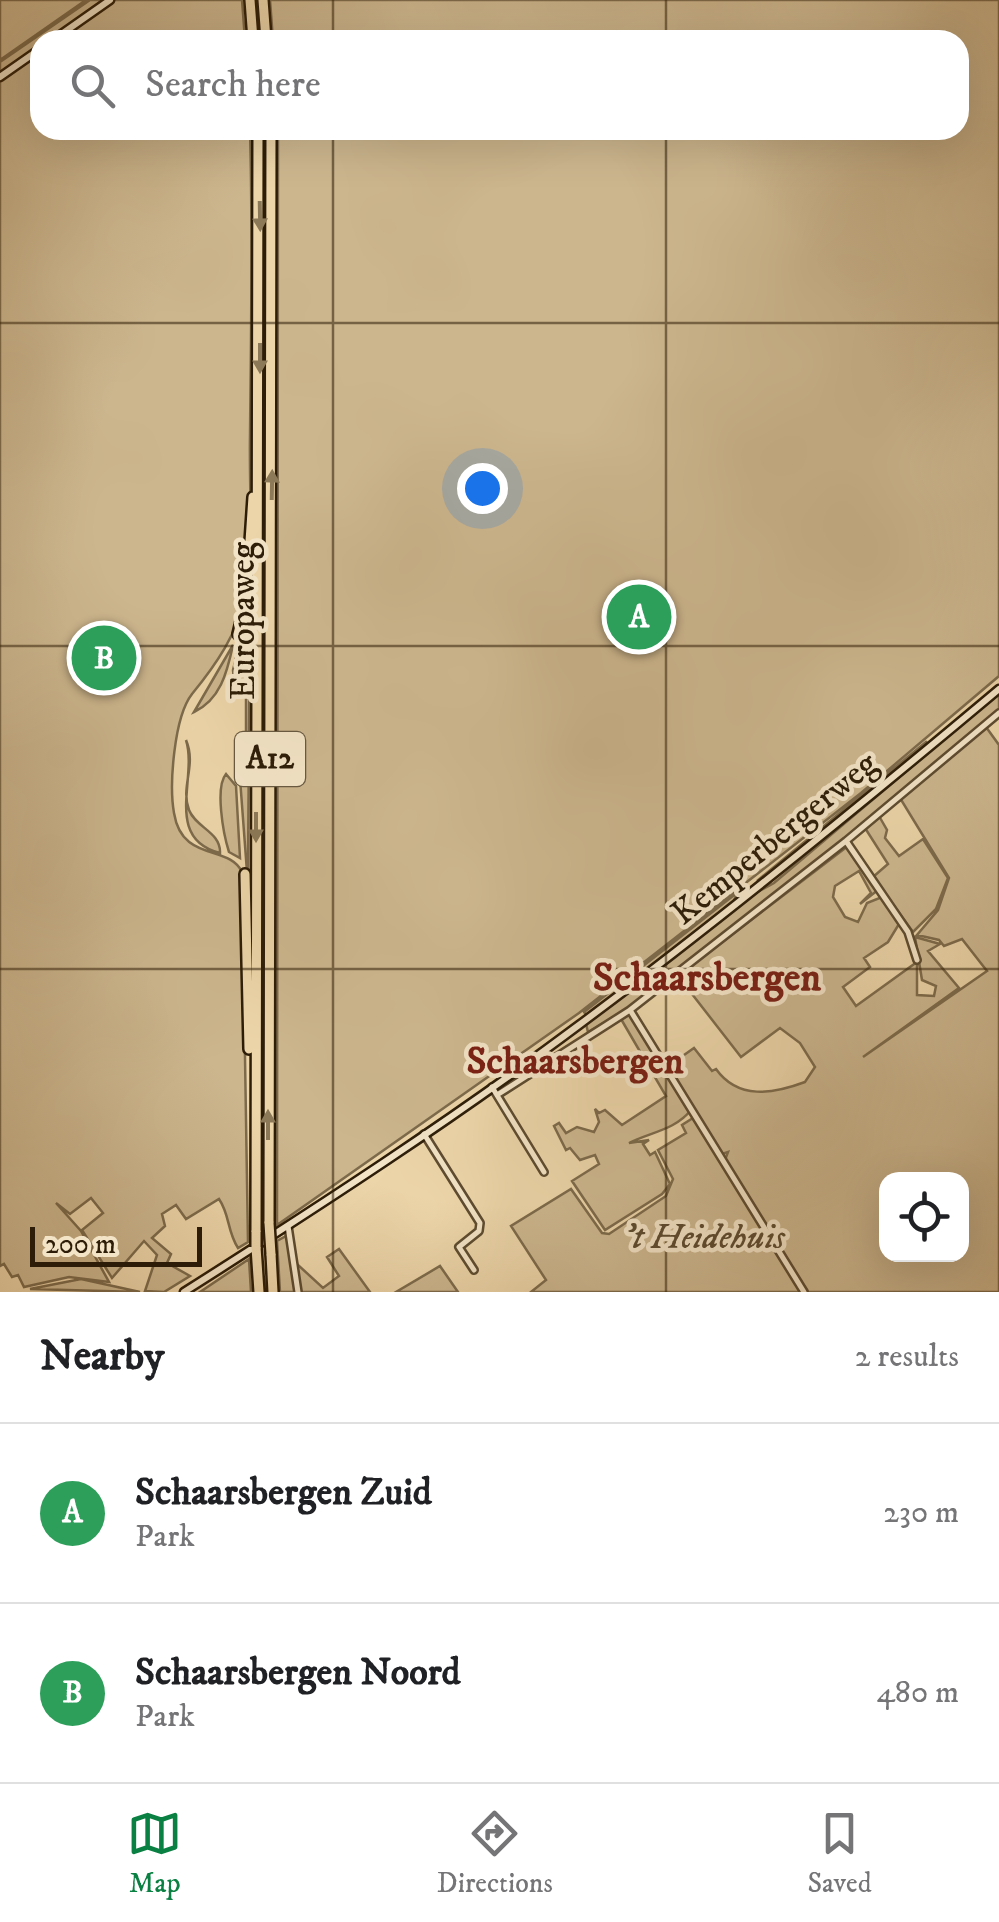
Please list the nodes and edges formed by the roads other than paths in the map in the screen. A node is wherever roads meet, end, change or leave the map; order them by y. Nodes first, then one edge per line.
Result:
1 (110, 0) edge
2 (250, 0) edge
3 (263, 0) edge
4 (67, 30) edge
5 (252, 30) edge
6 (265, 30) edge
7 (30, 56) edge
8 (0, 78) edge
9 (258, 140) edge
10 (271, 140) edge
11 (259, 414) junction
12 (238, 634) dead end
13 (999, 688) edge
14 (999, 713) edge
15 (846, 841) junction
16 (244, 874) dead end
17 (917, 960) dead end
18 (630, 1010) junction
19 (579, 1025) junction
20 (588, 1037) junction
21 (495, 1091) junction
22 (254, 1096) junction
23 (424, 1134) junction
24 (544, 1172) dead end
25 (288, 1226) junction
26 (474, 1270) dead end
27 (184, 1292) edge
28 (259, 1292) edge
29 (273, 1292) edge
30 (298, 1292) edge
31 (804, 1292) edge

1 - 4 main road
2 - 5 highway
3 - 6 highway
7 - 8 main road
9 -> 11 highway, Europaweg / A12
29 -> 10 highway, Europaweg / A12, bridge
11 - 12 highway, A12
11 -> 22 highway, Europaweg / A12
13 - 19 main road, Kemperbergerweg
14 - 15 street, Kemperbergerweg
15 - 17 street, Kemperbergerweg
15 - 18 street, Kemperbergerweg
16 - 22 highway, A12
18 - 20 street, Kemperbergerweg
18 - 31 street
19 - 20 street
19 - 21 main road, Kemperbergerweg
20 - 21 street, Kemperbergerweg
21 - 23 main road, Kemperbergerweg
21 - 24 street
22 - 28 highway, Europaweg / A12, bridge
23 - 25 main road, Kemperbergerweg
23 - 26 street
25 - 27 main road, Kemperbergerweg
25 - 30 street

